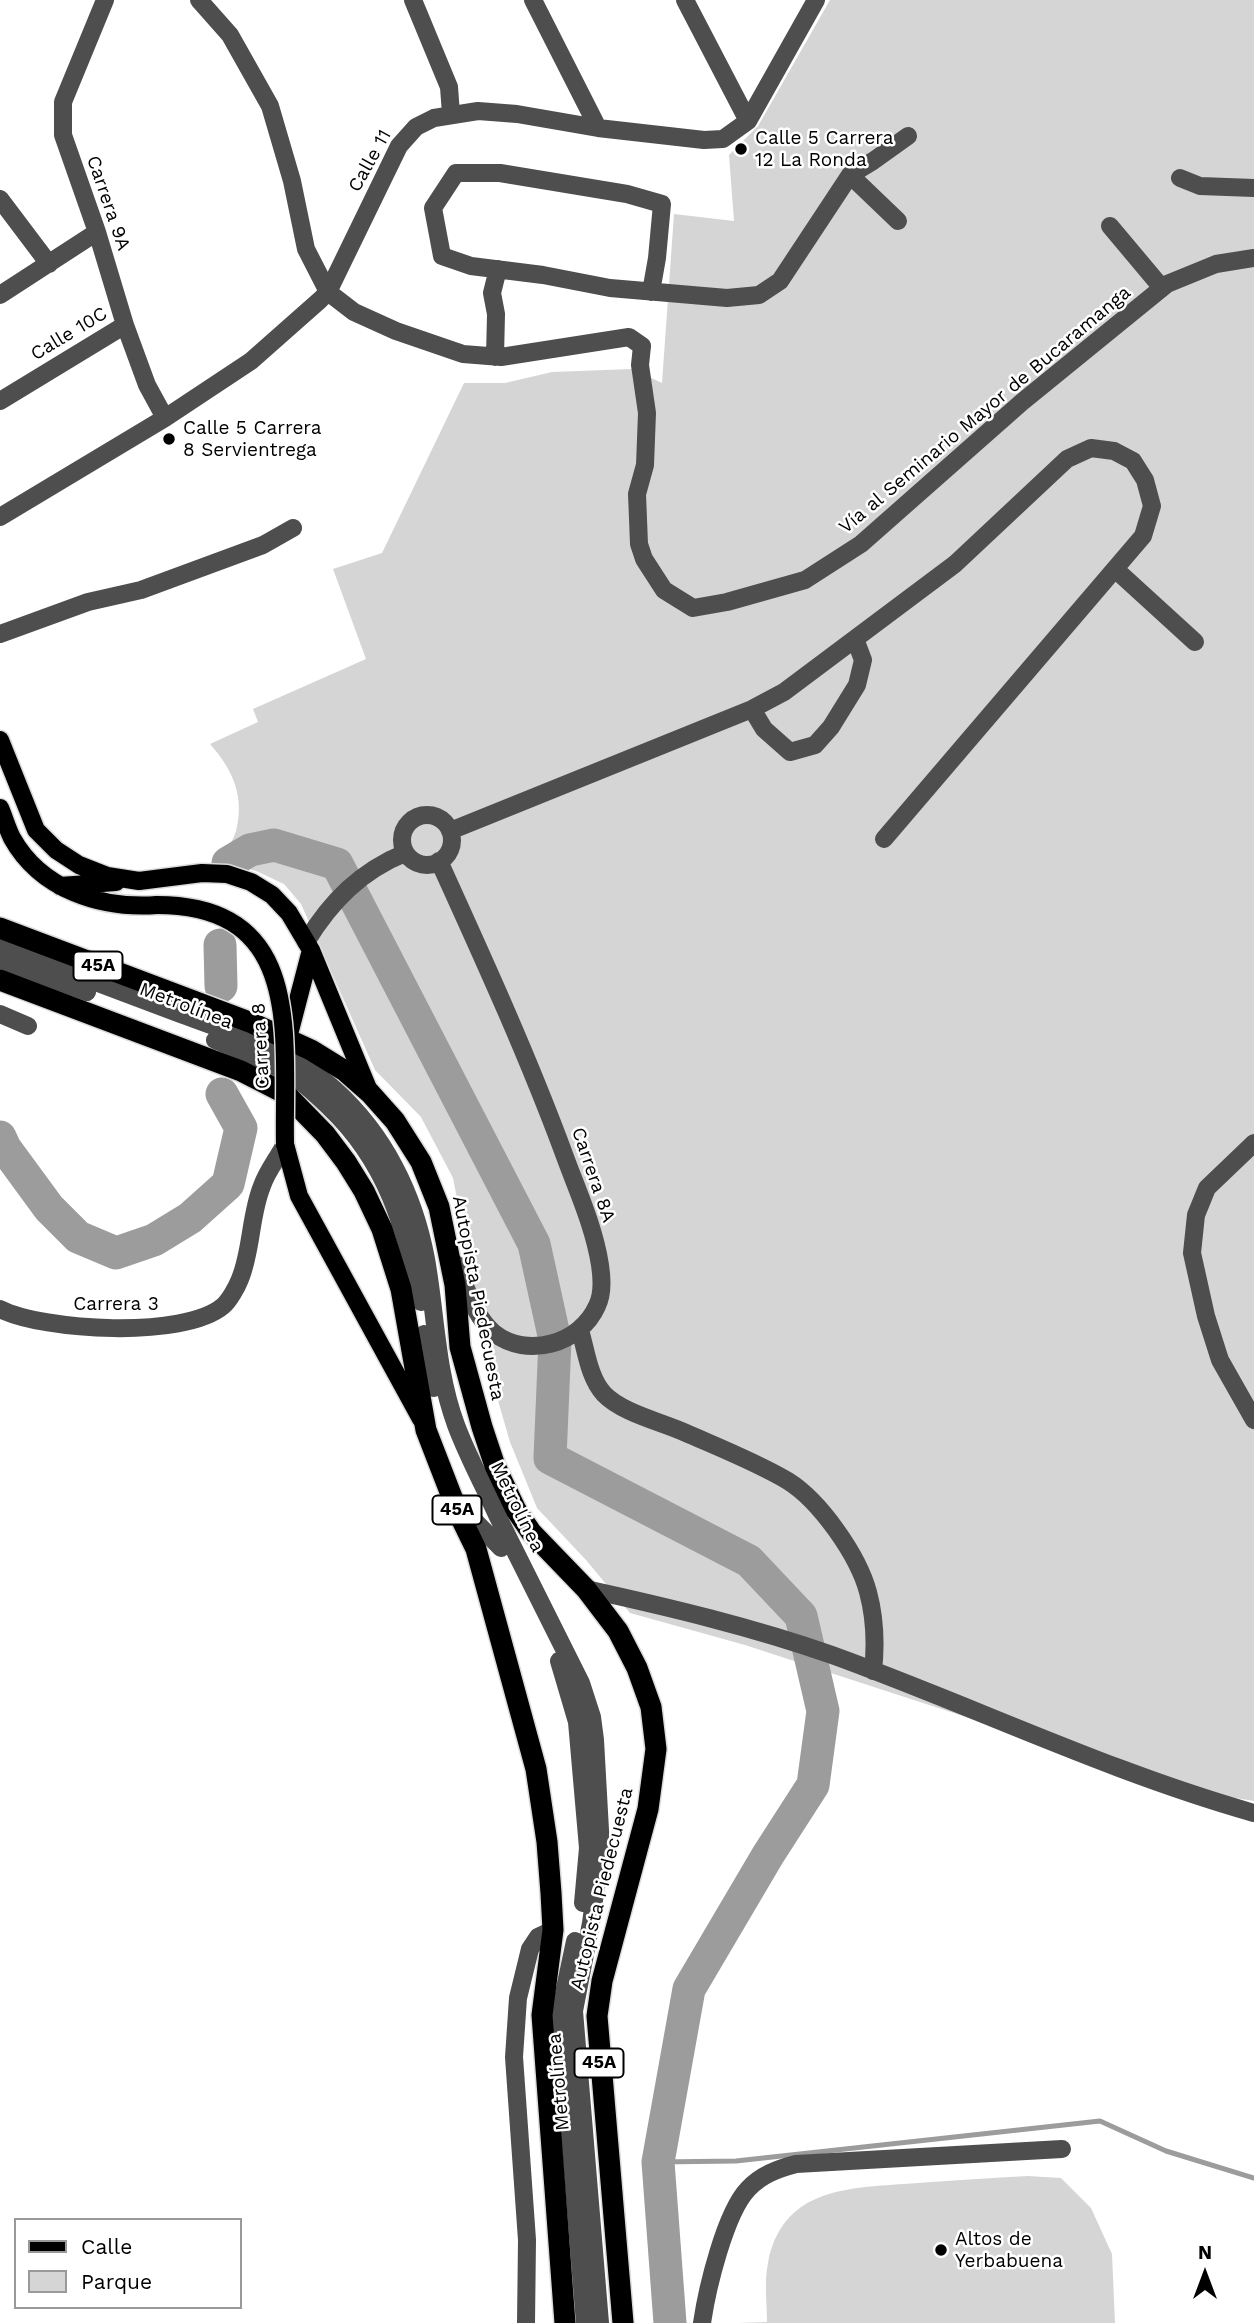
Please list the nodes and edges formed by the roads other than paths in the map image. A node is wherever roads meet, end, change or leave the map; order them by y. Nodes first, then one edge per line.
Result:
1 (105, 0) edge
2 (199, 0) edge
3 (413, 0) edge
4 (533, 0) edge
5 (685, 0) edge
6 (816, 0) edge
7 (451, 114) junction
8 (748, 121) junction
9 (598, 128) junction
10 (908, 135) dead end
11 (850, 175) junction
12 (1180, 178) dead end
13 (1254, 188) edge
14 (0, 200) edge
15 (898, 221) dead end
16 (1110, 226) dead end
17 (97, 232) junction
18 (1254, 258) edge
19 (48, 264) junction
20 (498, 269) junction
21 (1162, 288) junction
22 (328, 292) junction
23 (650, 292) junction
24 (0, 295) edge
25 (125, 325) junction
26 (495, 357) junction
27 (0, 401) edge
28 (165, 418) junction
29 (0, 517) edge
30 (293, 528) dead end
31 (1115, 569) junction
32 (0, 634) edge
33 (855, 639) junction
34 (1195, 642) dead end
35 (752, 709) junction
36 (0, 740) edge
37 (0, 808) edge
38 (450, 831) junction
39 (884, 839) dead end
40 (405, 853) junction
41 (439, 861) junction
42 (139, 881) junction
43 (60, 886) junction
44 (0, 928) edge
45 (306, 942) junction
46 (0, 946) edge
47 (0, 960) edge
48 (0, 980) edge
49 (0, 1014) edge
50 (195, 1018) junction
51 (28, 1026) dead end
52 (288, 1038) junction
53 (246, 1047) junction
54 (370, 1093) junction
55 (1254, 1143) edge
56 (285, 1144) junction
57 (449, 1248) junction
58 (0, 1309) edge
59 (580, 1330) junction
60 (1254, 1420) edge
61 (426, 1430) junction
62 (457, 1510) junction
63 (501, 1548) junction
64 (586, 1589) junction
65 (873, 1671) junction
66 (1254, 1813) edge
67 (553, 1930) junction
68 (1062, 2149) dead end
69 (526, 2323) edge
70 (565, 2323) edge
71 (585, 2323) edge
72 (600, 2323) edge
73 (623, 2323) edge
74 (702, 2323) edge

1 - 17 street, Carrera 9A
2 - 22 street
3 - 7 street
4 - 9 street
5 - 8 street
6 - 8 street, Calle 11
7 - 9 street, Calle 11
7 - 22 street, Calle 11
8 - 9 street, Calle 11
10 - 11 street
11 - 15 street
11 - 23 street
12 - 13 street
14 - 19 street
16 - 21 street
17 - 19 street
17 - 25 street, Carrera 9A
18 - 21 street, Vía al Seminario Mayor de Bucaramanga
19 - 24 street
20 - 23 street
20 - 23 street
20 - 26 street
21 - 26 street, Vía al Seminario Mayor de Bucaramanga
22 - 26 street, Vía al Seminario Mayor de Bucaramanga
22 - 28 street, Calle 11
25 - 27 street, Calle 10C
25 - 28 street, Carrera 9A
28 - 29 street, Calle 11
30 - 32 street
31 - 33 street
31 - 34 street
31 - 39 street
33 - 35 street
33 - 35 street
35 - 38 street
36 - 42 main road
37 - 43 main road, Carrera 8
38 - 40 street
38 - 41 street
40 - 41 street
40 - 45 street
41 - 59 street, Carrera 8A
42 - 43 main road
42 - 45 main road
43 - 56 main road, Carrera 8, bridge
44 - 50 highway, 45A
45 - 52 main road, Carrera 8
45 - 54 main road
46 - 50 street, Metrolínea
47 - 50 street, Metrolínea
48 - 53 highway, 45A
49 - 51 street
50 - 53 highway, 45A
50 - 53 street, Metrolínea
52 - 53 highway, Autopista Piedecuesta / 45A
52 - 54 highway, Autopista Piedecuesta / 45A
53 - 61 highway, Autopista Piedecuesta / 45A
53 - 63 street, Metrolínea
53 - 72 street, Metrolínea
54 - 57 highway, Autopista Piedecuesta / 45A
55 - 60 street
56 - 58 street, Carrera 3
56 - 61 main road, Carrera 8
57 - 59 street, Carrera 8A
57 - 64 highway, Autopista Piedecuesta / 45A
59 - 65 street
61 - 62 highway, Autopista Piedecuesta / 45A
62 - 63 street
62 - 67 highway, Autopista Piedecuesta / 45A
63 - 71 street, Metrolínea
64 - 65 street
64 - 73 highway, Autopista Piedecuesta / 45A
65 - 66 street
67 - 69 street
67 - 70 highway, Autopista Piedecuesta / 45A
68 - 74 street

